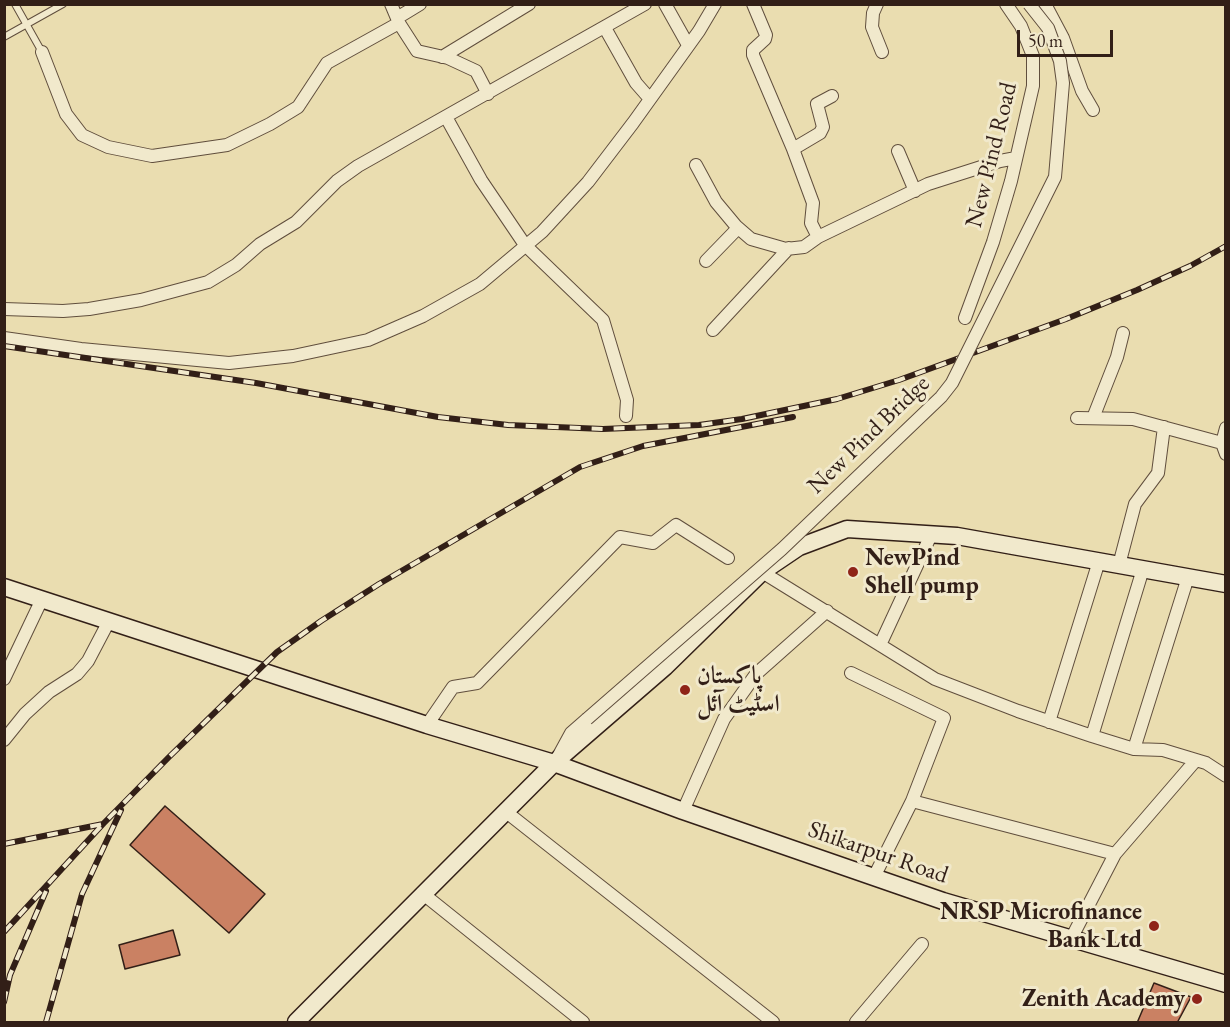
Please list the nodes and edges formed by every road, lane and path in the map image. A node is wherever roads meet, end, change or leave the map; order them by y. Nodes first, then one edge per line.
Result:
1 (15, 4) edge
2 (63, 4) edge
3 (391, 4) edge
4 (420, 4) edge
5 (529, 4) edge
6 (645, 4) edge
7 (665, 4) edge
8 (715, 4) edge
9 (753, 4) edge
10 (877, 4) edge
11 (1006, 4) edge
12 (1029, 4) edge
13 (1045, 4) edge
14 (398, 21) junction
15 (26, 25) junction
16 (605, 28) junction
17 (4, 37) edge
18 (688, 45) junction
19 (42, 52) joint
20 (882, 52) dead end
21 (442, 57) junction
22 (488, 94) junction
23 (832, 96) dead end
24 (650, 99) junction
25 (1093, 110) dead end
26 (446, 117) junction
27 (793, 149) junction
28 (898, 151) dead end
29 (1016, 158) junction
30 (696, 165) dead end
31 (915, 191) junction
32 (738, 228) junction
33 (818, 237) junction
34 (525, 245) junction
35 (789, 248) junction
36 (706, 261) dead end
37 (4, 309) edge
38 (966, 318) dead end
39 (713, 330) dead end
40 (1123, 333) dead end
41 (4, 338) edge
42 (626, 416) dead end
43 (1077, 418) dead end
44 (1093, 418) junction
45 (1164, 428) junction
46 (1226, 428) edge
47 (1224, 448) edge
48 (931, 535) junction
49 (728, 558) dead end
50 (1098, 561) junction
51 (1119, 565) junction
52 (1143, 569) junction
53 (762, 572) junction
54 (1188, 577) junction
55 (1226, 584) edge
56 (4, 587) edge
57 (42, 599) junction
58 (827, 611) junction
59 (110, 621) junction
60 (880, 645) junction
61 (851, 674) dead end
62 (4, 679) edge
63 (1049, 722) junction
64 (427, 725) junction
65 (1092, 736) junction
66 (4, 740) edge
67 (1134, 749) junction
68 (1196, 760) junction
69 (554, 763) junction
70 (1226, 776) edge
71 (912, 801) junction
72 (505, 811) junction
73 (683, 811) junction
74 (1115, 854) junction
75 (874, 877) junction
76 (422, 893) junction
77 (1071, 939) junction
78 (922, 944) dead end
79 (1226, 984) edge
80 (296, 1023) edge
81 (583, 1023) edge
82 (773, 1023) edge
83 (856, 1023) edge

1 - 15 lane
2 - 15 lane
3 - 14 street
4 - 14 street
5 - 21 street
6 - 16 street
7 - 18 street
8 - 18 street
9 - 27 street
10 - 20 street
11 - 29 street, New Pind Road
12 - 69 street, New Pind Bridge, bridge
13 - 25 street
14 - 19 street
14 - 21 street
15 - 17 lane
15 - 19 lane
16 - 22 street
16 - 24 street
18 - 24 street
21 - 22 street
22 - 26 street
23 - 27 street
24 - 34 street
26 - 34 street
26 - 37 street
27 - 33 street
28 - 31 street
29 - 31 street
29 - 38 street, New Pind Road
30 - 32 street
31 - 33 street
32 - 35 street
32 - 36 street
33 - 35 street
34 - 41 street
34 - 42 street
35 - 39 street
40 - 44 street
43 - 44 street
44 - 45 street
45 - 47 street
45 - 51 street
46 - 47 street
48 - 50 main road
48 - 53 main road
48 - 60 street
49 - 64 street
50 - 51 main road
50 - 63 street
51 - 52 main road
52 - 54 main road
52 - 65 street
53 - 58 street
53 - 69 main road
54 - 55 main road
54 - 67 street
56 - 57 main road, Shikarpur Road
57 - 59 main road, Shikarpur Road
57 - 62 street
58 - 60 street
58 - 73 street
59 - 64 main road, Shikarpur Road
59 - 66 street
60 - 63 street
61 - 71 street
63 - 65 street
64 - 69 main road, Shikarpur Road
65 - 67 street
67 - 68 street
68 - 70 street
68 - 74 street
69 - 72 main road
69 - 73 main road, Shikarpur Road
71 - 74 street
71 - 75 street
72 - 76 main road
72 - 82 street
73 - 75 main road, Shikarpur Road
74 - 77 street
75 - 77 main road, Shikarpur Road
76 - 80 main road
76 - 81 street
77 - 79 main road, Shikarpur Road
78 - 83 street

